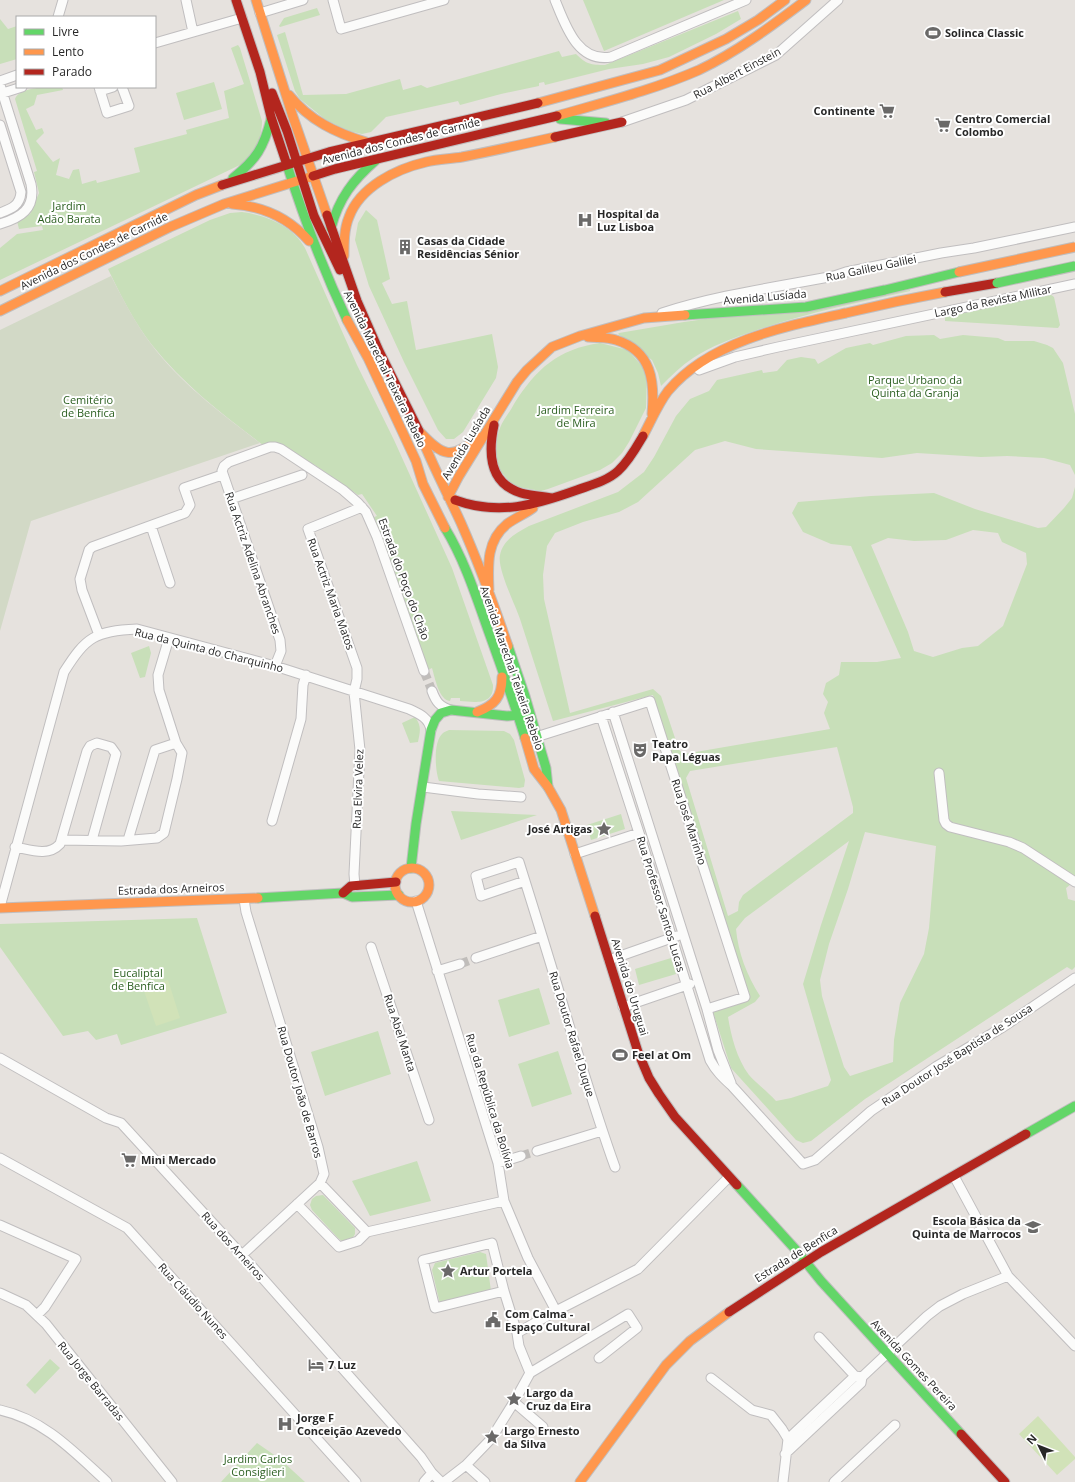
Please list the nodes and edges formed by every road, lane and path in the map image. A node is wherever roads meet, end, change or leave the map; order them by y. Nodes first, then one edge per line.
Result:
1 (63, 0) edge
2 (186, 0) edge
3 (236, 0) edge
4 (256, 0) edge
5 (303, 0) edge
6 (333, 0) edge
7 (444, 0) edge
8 (554, 0) edge
9 (746, 0) edge
10 (785, 0) edge
11 (806, 0) edge
12 (838, 0) edge
13 (260, 13) junction
14 (58, 16) edge
15 (242, 18) junction
16 (193, 32) junction
17 (156, 43) edge
18 (260, 72) junction
19 (16, 75) edge
20 (0, 81) edge
21 (282, 83) junction
22 (17, 88) edge
23 (122, 88) edge
24 (100, 89) edge
25 (1, 91) edge
26 (271, 117) junction
27 (548, 119) junction
28 (622, 122) junction
29 (0, 125) edge
30 (368, 142) junction
31 (389, 156) junction
32 (308, 158) junction
33 (379, 158) junction
34 (296, 162) junction
35 (425, 162) junction
36 (286, 165) junction
37 (313, 176) junction
38 (302, 179) junction
39 (292, 182) junction
40 (224, 184) junction
41 (224, 204) junction
42 (0, 212) edge
43 (0, 224) edge
44 (1075, 227) edge
45 (331, 228) junction
46 (1075, 247) edge
47 (317, 251) junction
48 (344, 263) junction
49 (1075, 266) edge
50 (1075, 284) edge
51 (0, 291) edge
52 (357, 301) junction
53 (0, 311) edge
54 (644, 318) junction
55 (580, 336) junction
56 (690, 373) junction
57 (496, 415) junction
58 (651, 420) junction
59 (488, 430) junction
60 (419, 431) junction
61 (416, 461) junction
62 (222, 475) junction
63 (302, 475) dead end
64 (448, 497) junction
65 (555, 498) junction
66 (231, 499) junction
67 (540, 504) junction
68 (362, 507) junction
69 (151, 526) junction
70 (453, 541) junction
71 (170, 583) dead end
72 (489, 590) junction
73 (99, 635) junction
74 (169, 638) junction
75 (275, 666) junction
76 (424, 671) tunnel mouth
77 (502, 674) junction
78 (306, 675) junction
79 (432, 691) tunnel mouth
80 (354, 692) junction
81 (527, 704) junction
82 (452, 710) junction
83 (477, 712) junction
84 (613, 712) junction
85 (518, 715) junction
86 (601, 716) junction
87 (431, 730) junction
88 (536, 736) junction
89 (176, 743) junction
90 (939, 773) dead end
91 (423, 787) junction
92 (548, 787) junction
93 (521, 797) dead end
94 (272, 821) dead end
95 (639, 833) junction
96 (62, 840) junction
97 (92, 840) junction
98 (128, 840) junction
99 (15, 847) junction
100 (575, 854) junction
101 (411, 868) junction
102 (525, 881) junction
103 (396, 882) junction
104 (1075, 882) edge
105 (355, 886) junction
106 (343, 893) junction
107 (399, 895) junction
108 (244, 899) junction
109 (416, 901) junction
110 (0, 907) edge
111 (683, 934) junction
112 (542, 936) junction
113 (672, 938) junction
114 (371, 947) dead end
115 (476, 958) tunnel mouth
116 (609, 960) junction
117 (460, 964) tunnel mouth
118 (437, 971) junction
119 (1075, 978) edge
120 (698, 982) junction
121 (686, 985) junction
122 (623, 1007) junction
123 (707, 1009) junction
124 (0, 1058) edge
125 (732, 1086) junction
126 (1075, 1106) edge
127 (429, 1120) dead end
128 (602, 1131) junction
129 (537, 1151) tunnel mouth
130 (521, 1156) tunnel mouth
131 (0, 1158) edge
132 (498, 1163) junction
133 (803, 1164) joint
134 (615, 1167) dead end
135 (954, 1176) junction
136 (729, 1177) junction
137 (320, 1183) junction
138 (504, 1201) junction
139 (297, 1204) junction
140 (0, 1225) edge
141 (368, 1232) junction
142 (242, 1255) junction
143 (806, 1262) junction
144 (1008, 1276) junction
145 (504, 1291) junction
146 (0, 1293) edge
147 (556, 1311) junction
148 (37, 1314) junction
149 (517, 1332) junction
150 (819, 1337) dead end
151 (1075, 1346) edge
152 (887, 1353) junction
153 (599, 1358) dead end
154 (530, 1373) junction
155 (859, 1376) junction
156 (711, 1378) dead end
157 (514, 1402) junction
158 (0, 1410) edge
159 (895, 1425) dead end
160 (543, 1428) dead end
161 (788, 1438) junction
162 (786, 1454) junction
163 (466, 1464) junction
164 (432, 1473) junction
165 (107, 1482) edge
166 (172, 1482) edge
167 (356, 1482) edge
168 (424, 1482) edge
169 (443, 1482) edge
170 (485, 1482) edge
171 (580, 1482) edge
172 (783, 1482) edge
173 (834, 1482) edge
174 (1005, 1482) edge

1 - 14 street
2 - 16 street
3 - 15 main road, Avenida Marechal Teixeira Rebelo
4 - 13 main road, Avenida Marechal Teixeira Rebelo
5 - 13 street
6 - 7 street
8 - 9 street
10 - 30 main road, Avenida dos Condes de Carnide
11 - 27 main road, Avenida dos Condes de Carnide
12 - 28 street, Rua Albert Einstein
13 - 15 main road
13 - 21 main road, Avenida Marechal Teixeira Rebelo
15 - 16 street
15 - 18 main road, Avenida Marechal Teixeira Rebelo
16 - 17 street
18 - 26 main road, Avenida Marechal Teixeira Rebelo
18 - 34 main road, Avenida Marechal Teixeira Rebelo
19 - 20 street
21 - 30 main road
21 - 32 main road, Avenida Marechal Teixeira Rebelo
22 - 25 street
23 - 24 street
25 - 43 street
26 - 36 main road, Avenida Marechal Teixeira Rebelo
26 - 40 main road
27 - 28 main road
27 - 31 main road, Avenida dos Condes de Carnide
28 - 35 main road
29 - 42 street
30 - 32 main road, Avenida dos Condes de Carnide
31 - 33 main road, Avenida dos Condes de Carnide
31 - 35 main road
32 - 34 main road, Avenida dos Condes de Carnide
32 - 37 main road, Avenida Marechal Teixeira Rebelo
33 - 37 main road, Avenida dos Condes de Carnide
33 - 45 main road
34 - 36 main road, Avenida dos Condes de Carnide
34 - 38 main road, Avenida Marechal Teixeira Rebelo
35 - 48 main road
36 - 39 main road, Avenida Marechal Teixeira Rebelo
36 - 40 main road, Avenida dos Condes de Carnide
37 - 38 main road, Avenida dos Condes de Carnide
37 - 45 main road, Avenida Marechal Teixeira Rebelo
38 - 39 main road, Avenida dos Condes de Carnide
38 - 52 main road, Avenida Marechal Teixeira Rebelo
39 - 41 main road, Avenida dos Condes de Carnide
39 - 47 main road, Avenida Marechal Teixeira Rebelo
40 - 51 main road, Avenida dos Condes de Carnide
41 - 47 main road
41 - 53 main road, Avenida dos Condes de Carnide
44 - 54 street, Rua Galileu Galilei
45 - 48 main road, Avenida Marechal Teixeira Rebelo
46 - 54 main road, Avenida Lusíada, bridge
47 - 61 main road, Avenida Marechal Teixeira Rebelo
48 - 52 main road, Avenida Marechal Teixeira Rebelo
49 - 56 main road, Avenida Lusíada, bridge
50 - 56 street, Largo da Revista Militar
52 - 60 main road, Avenida Marechal Teixeira Rebelo
54 - 55 main road, Avenida Lusíada
55 - 57 main road, Avenida Lusíada
55 - 58 main road
56 - 58 main road, Avenida Lusíada
57 - 59 main road, Avenida Lusíada
57 - 65 main road
58 - 65 main road, Avenida Lusíada
59 - 60 main road
59 - 64 main road, Avenida Lusíada
60 - 64 main road, Avenida Marechal Teixeira Rebelo
61 - 64 main road
61 - 70 main road, Avenida Marechal Teixeira Rebelo
62 - 66 street, Rua Actriz Adelina Abranches
62 - 68 street, Estrada do Poço do Chão
62 - 69 street
63 - 66 street
64 - 67 main road, Avenida Lusíada
64 - 70 main road
64 - 72 main road, Avenida Marechal Teixeira Rebelo
65 - 67 main road, Avenida Lusíada
66 - 75 street, Rua Actriz Adelina Abranches
67 - 72 main road
68 - 76 street, Estrada do Poço do Chão
68 - 80 street, Rua Actriz Maria Matos
69 - 71 street
69 - 73 street
70 - 77 main road, Avenida Marechal Teixeira Rebelo
72 - 81 main road, Avenida Marechal Teixeira Rebelo
73 - 74 street, Rua da Quinta do Charquinho
73 - 99 street, Rua da Quinta do Charquinho
74 - 75 street, Rua da Quinta do Charquinho
74 - 89 street
75 - 78 street, Rua da Quinta do Charquinho
77 - 83 main road
77 - 85 main road, Avenida Marechal Teixeira Rebelo
78 - 80 street, Rua da Quinta do Charquinho
78 - 94 street
79 - 82 street
80 - 87 street, Rua da Quinta do Charquinho
80 - 105 street, Rua Elvira Velez
81 - 85 main road
81 - 88 main road, Avenida Marechal Teixeira Rebelo
82 - 83 main road
82 - 87 main road
83 - 85 main road
84 - 86 street, Rua José Marinho
84 - 111 street, Rua Professor Santos Lucas
84 - 123 street, Rua José Marinho
85 - 88 main road
85 - 92 main road, Avenida Marechal Teixeira Rebelo
86 - 88 street, Rua José Marinho
86 - 95 street, Rua Professor Santos Lucas
87 - 91 main road
88 - 92 main road, Avenida Marechal Teixeira Rebelo
89 - 98 street
89 - 98 street
90 - 104 street
91 - 93 street
91 - 101 main road
92 - 100 main road, Avenida do Uruguai
95 - 100 street
95 - 113 street, Rua Professor Santos Lucas
96 - 97 street
96 - 97 street
96 - 99 street
97 - 98 street
99 - 110 street, Rua da Quinta do Charquinho
100 - 116 main road, Avenida do Uruguai
101 - 103 main road
101 - 109 main road
102 - 102 street, Rua Doutor Rafael Duque
102 - 112 street, Rua Doutor Rafael Duque
103 - 105 main road, Estrada dos Arneiros
103 - 107 main road
105 - 106 main road, Estrada dos Arneiros
106 - 107 main road, Estrada dos Arneiros
106 - 108 main road, Estrada dos Arneiros
107 - 109 main road
108 - 110 main road, Estrada dos Arneiros
108 - 137 street, Rua Doutor João de Barros
109 - 118 street, Rua da República da Bolívia
111 - 113 street
111 - 120 street, Rua Professor Santos Lucas
112 - 115 street
112 - 128 street, Rua Doutor Rafael Duque
113 - 116 street
113 - 121 street, Rua Professor Santos Lucas
114 - 127 street, Rua Abel Manta
116 - 122 main road, Avenida do Uruguai
117 - 118 street
118 - 132 street, Rua da República da Bolívia
119 - 133 street, Rua Doutor José Baptista de Sousa
120 - 121 street
120 - 123 street, Rua Professor Santos Lucas
121 - 122 street
121 - 125 street, Rua Professor Santos Lucas
122 - 136 main road, Avenida do Uruguai
123 - 125 street, Rua Professor Santos Lucas
124 - 142 street, Rua dos Arneiros
125 - 133 street, Rua Professor Santos Lucas
126 - 135 main road, Estrada de Benfica
128 - 129 street
128 - 134 street, Rua Doutor Rafael Duque
130 - 132 street
131 - 167 street, Rua Cláudio Nunes
132 - 138 street, Rua da República da Bolívia
135 - 143 main road, Estrada de Benfica
135 - 144 street
136 - 143 main road, Avenida do Uruguai
136 - 147 street
137 - 139 street
137 - 141 street
138 - 141 street
138 - 147 street, Rua da República da Bolívia
139 - 141 street
139 - 142 street
140 - 148 street
142 - 164 street, Rua dos Arneiros
143 - 152 main road, Avenida Gomes Pereira
143 - 171 main road, Estrada de Benfica
144 - 151 street
144 - 152 street
145 - 145 street
145 - 149 street
146 - 148 street, Rua Jorge Barradas
147 - 149 street
148 - 166 street, Rua Jorge Barradas
149 - 154 street
150 - 155 street
152 - 155 street
152 - 174 main road, Avenida Gomes Pereira
153 - 154 street
154 - 157 street
155 - 161 street
155 - 162 street
156 - 161 street
157 - 160 street
157 - 163 street
158 - 165 street
159 - 173 street
161 - 162 street
162 - 172 street
163 - 169 street
163 - 170 street
164 - 168 street
164 - 169 street, Rua dos Arneiros

